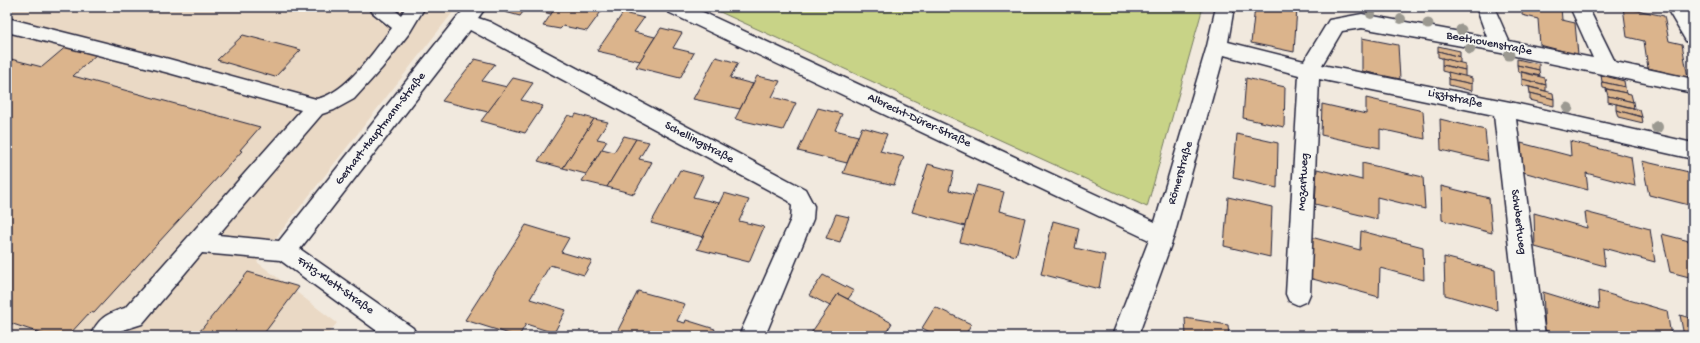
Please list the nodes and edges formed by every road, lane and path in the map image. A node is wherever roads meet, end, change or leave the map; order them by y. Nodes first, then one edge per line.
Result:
1 (416, 7) edge
2 (675, 7) edge
3 (1225, 7) edge
4 (1484, 7) edge
5 (1579, 7) edge
6 (1674, 7) edge
7 (378, 9) edge
8 (471, 14) edge
9 (7, 25) edge
10 (403, 27) junction
11 (1693, 36) edge
12 (1218, 46) junction
13 (1501, 46) junction
14 (1607, 67) junction
15 (1310, 70) junction
16 (1693, 86) edge
17 (316, 107) junction
18 (1504, 109) junction
19 (1693, 151) edge
20 (1162, 236) junction
21 (197, 243) junction
22 (285, 251) junction
23 (1298, 294) dead end
24 (103, 336) edge
25 (404, 336) edge
26 (752, 336) edge
27 (1125, 336) edge
28 (1532, 336) edge

1 - 10 street
2 - 20 street, Albrecht-Dürer-Straße
3 - 12 street, Römerstraße
4 - 13 street
5 - 14 street
6 - 11 street
7 - 10 street
8 - 22 street, Gerhart-Hauptmann-Straße
8 - 26 street, Schellingstraße
9 - 17 street
10 - 17 street
12 - 15 street, Lisztstraße
12 - 20 street, Römerstraße
13 - 14 street, Beethovenstraße
13 - 15 street, Beethovenstraße
14 - 16 street, Beethovenstraße
15 - 18 street, Lisztstraße
15 - 23 street, Mozartweg
17 - 21 street
18 - 19 street, Lisztstraße
18 - 28 street, Schubertweg
20 - 27 street, Römerstraße
21 - 22 street
21 - 24 street
22 - 25 street, Fritz-Klett-Straße

